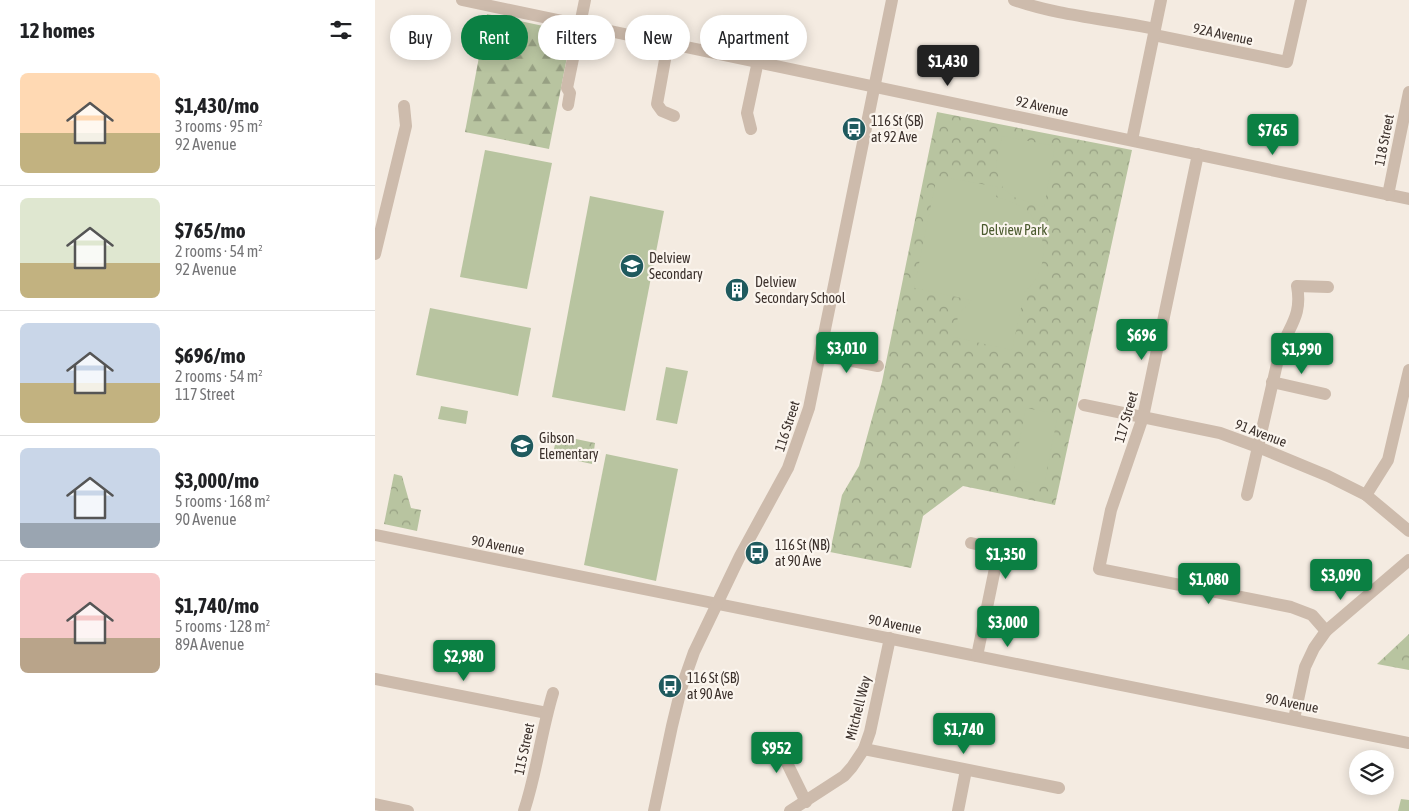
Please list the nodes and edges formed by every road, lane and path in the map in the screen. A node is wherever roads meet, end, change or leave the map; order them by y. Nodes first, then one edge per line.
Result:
1 (462, 0) edge
2 (585, 0) edge
3 (892, 0) edge
4 (1014, 0) edge
5 (1161, 0) edge
6 (1301, 0) edge
7 (581, 15) edge
8 (538, 16) edge
9 (1155, 32) junction
10 (690, 48) edge
11 (572, 60) edge
12 (665, 60) edge
13 (758, 61) junction
14 (875, 86) junction
15 (1409, 92) edge
16 (567, 105) dead end
17 (404, 106) dead end
18 (674, 116) dead end
19 (751, 129) dead end
20 (1132, 140) junction
21 (1198, 154) junction
22 (1388, 195) junction
23 (1409, 199) edge
24 (375, 254) edge
25 (1329, 287) dead end
26 (821, 355) junction
27 (879, 366) dead end
28 (1409, 370) edge
29 (1272, 382) junction
30 (1325, 394) dead end
31 (1084, 406) dead end
32 (1143, 417) junction
33 (1403, 420) edge
34 (1258, 447) junction
35 (1247, 495) dead end
36 (1366, 496) junction
37 (1409, 532) edge
38 (375, 536) edge
39 (971, 543) dead end
40 (1409, 560) edge
41 (716, 604) junction
42 (1325, 631) junction
43 (890, 638) junction
44 (977, 656) junction
45 (375, 679) edge
46 (553, 693) dead end
47 (547, 713) junction
48 (1294, 719) junction
49 (785, 738) dead end
50 (1409, 742) edge
51 (864, 749) junction
52 (966, 770) junction
53 (1059, 788) dead end
54 (805, 802) junction
55 (375, 804) edge
56 (408, 811) edge
57 (524, 811) edge
58 (654, 811) edge
59 (790, 811) edge
60 (958, 811) edge

1 - 8 street, 92 Avenue
2 - 7 street
3 - 14 street, 116 Street
4 - 9 street, 92A Avenue
5 - 9 street
6 - 9 street, 92A Avenue
9 - 20 street
10 - 13 street, 92 Avenue
11 - 16 street
12 - 18 street
13 - 14 street, 92 Avenue
13 - 19 street
14 - 20 street, 92 Avenue
14 - 26 street, 116 Street
15 - 22 street, 118 Street
17 - 24 street
20 - 21 street, 92 Avenue
21 - 22 street, 92 Avenue
21 - 32 street, 117 Street
22 - 23 street, 92 Avenue
25 - 29 street
26 - 27 street
26 - 41 street, 116 Street
28 - 33 street
29 - 30 street
29 - 34 street
31 - 32 street, 91 Avenue
32 - 34 street, 91 Avenue
32 - 42 street, 117 Street
33 - 36 street
34 - 35 street
34 - 36 street, 91 Avenue
36 - 37 street, 91 Avenue
38 - 41 street, 90 Avenue
39 - 44 street
40 - 42 street
41 - 43 street, 90 Avenue
41 - 58 street, 116 Street
42 - 48 street
43 - 44 street, 90 Avenue
43 - 51 street, Mitchell Way
44 - 48 street, 90 Avenue
45 - 47 street
46 - 47 street, 115 Street
47 - 57 street, 115 Street
48 - 50 street, 90 Avenue
49 - 54 street
51 - 52 street
51 - 54 street, Mitchell Way
52 - 53 street
52 - 60 street
54 - 59 street, Mitchell Way
55 - 56 street

